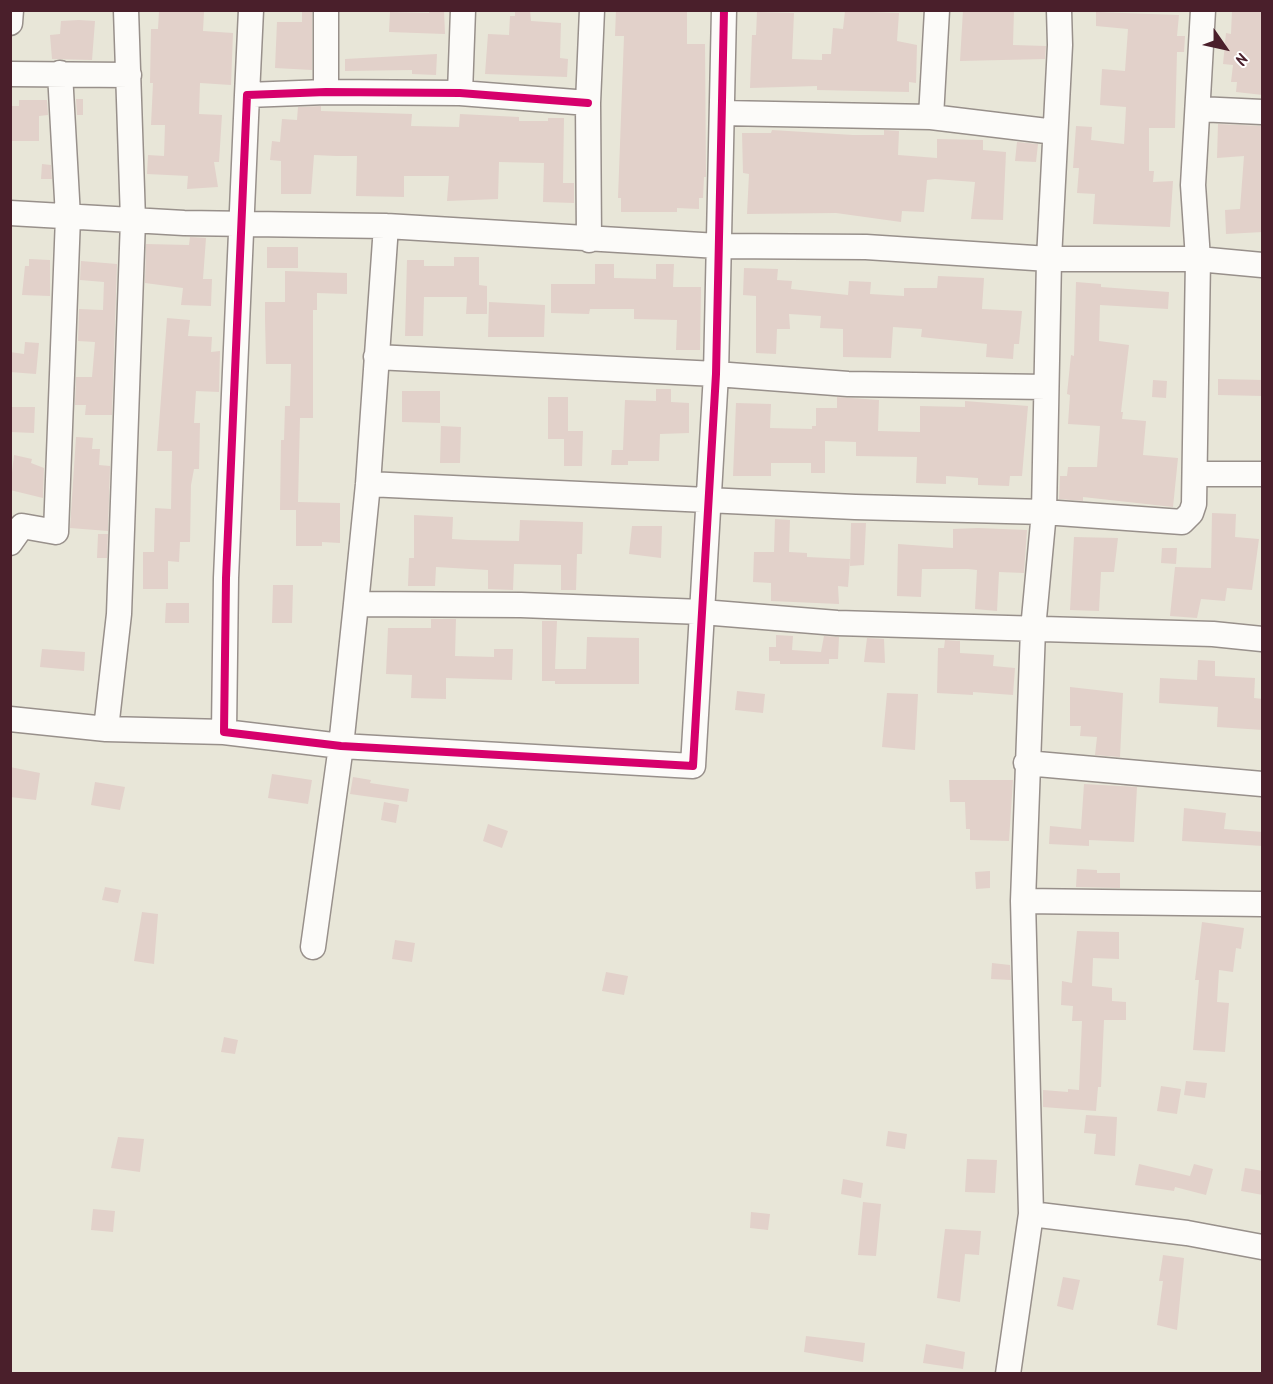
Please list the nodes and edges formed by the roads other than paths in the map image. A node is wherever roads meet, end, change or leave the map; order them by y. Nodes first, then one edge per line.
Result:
1 (11, 10) edge
2 (126, 10) edge
3 (251, 10) edge
4 (326, 10) edge
5 (463, 10) edge
6 (592, 10) edge
7 (724, 10) edge
8 (937, 10) edge
9 (1059, 10) edge
10 (1203, 10) edge
11 (10, 23) edge
12 (60, 73) junction
13 (10, 74) edge
14 (129, 75) junction
15 (326, 92) junction
16 (460, 93) junction
17 (247, 95) junction
18 (588, 103) junction
19 (1198, 109) junction
20 (1263, 112) edge
21 (722, 113) junction
22 (931, 117) junction
23 (1055, 132) junction
24 (10, 213) edge
25 (68, 217) junction
26 (133, 220) junction
27 (240, 224) junction
28 (386, 226) junction
29 (589, 240) junction
30 (718, 246) junction
31 (1049, 259) junction
32 (1198, 259) junction
33 (1263, 265) edge
34 (376, 357) junction
35 (716, 374) junction
36 (1046, 387) junction
37 (1195, 474) junction
38 (1263, 474) edge
39 (368, 484) junction
40 (710, 499) junction
41 (1044, 512) junction
42 (10, 543) edge
43 (356, 604) junction
44 (702, 612) junction
45 (1033, 628) junction
46 (1263, 639) edge
47 (10, 719) edge
48 (106, 729) junction
49 (224, 732) junction
50 (341, 747) junction
51 (1026, 763) junction
52 (1263, 784) edge
53 (1023, 901) junction
54 (1263, 904) edge
55 (313, 948) dead end
56 (1031, 1214) junction
57 (1263, 1247) edge
58 (1008, 1374) edge

1 - 11 street
2 - 14 street
3 - 17 street
4 - 15 street
5 - 16 street
6 - 18 street
7 - 21 street
8 - 22 street
9 - 23 street
10 - 19 street
12 - 13 street
12 - 14 street
12 - 25 street
14 - 26 street
15 - 16 street
15 - 17 street
16 - 18 street
17 - 27 street
18 - 29 street
19 - 20 street
19 - 32 street
21 - 22 street
21 - 30 street
22 - 23 street
23 - 31 street
24 - 25 street
25 - 26 street
25 - 42 street
26 - 27 street
26 - 48 street
27 - 28 street
27 - 49 street
28 - 29 street
28 - 34 street
29 - 30 street
30 - 31 street
30 - 35 street
31 - 32 street
31 - 36 street
32 - 33 street
32 - 37 street
34 - 35 street
34 - 39 street
35 - 36 street
35 - 40 street
36 - 41 street
37 - 38 street
37 - 41 street
39 - 40 street
39 - 43 street
40 - 41 street
40 - 44 street
41 - 45 street
43 - 44 street
43 - 50 street
44 - 45 street
44 - 50 street
45 - 46 street
45 - 51 street
47 - 48 street
48 - 49 street
49 - 50 street
50 - 55 street
51 - 52 street
51 - 53 street
53 - 54 street
53 - 56 street
56 - 57 street
56 - 58 street

